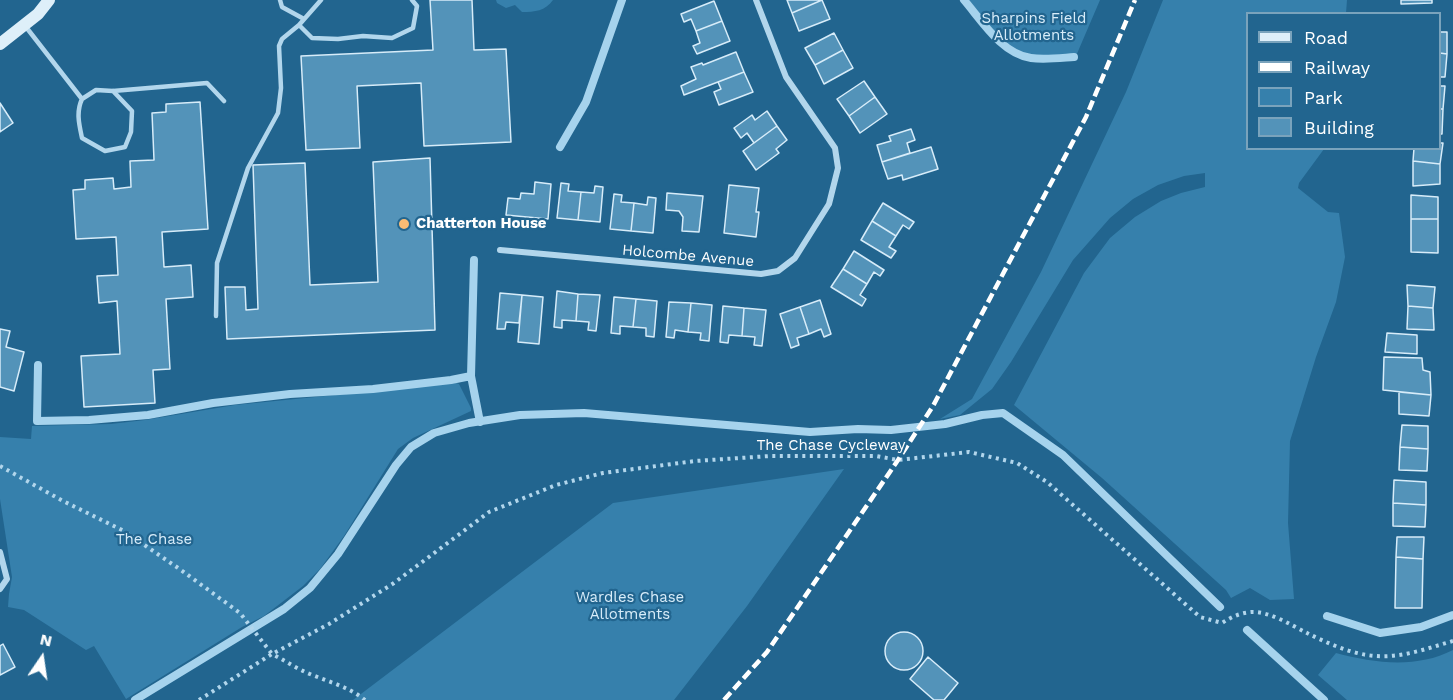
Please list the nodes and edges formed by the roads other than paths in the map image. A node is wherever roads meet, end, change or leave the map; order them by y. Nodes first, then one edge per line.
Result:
1 (49, 0) edge
2 (280, 0) edge
3 (321, 0) edge
4 (412, 0) edge
5 (756, 0) edge
6 (303, 19) junction
7 (24, 25) junction
8 (299, 25) junction
9 (0, 44) edge
10 (113, 91) junction
11 (82, 99) junction
12 (224, 101) dead end
13 (500, 250) dead end
14 (216, 316) dead end
15 (0, 552) edge
16 (0, 590) edge

1 - 7 main road
2 - 6 lane
3 - 6 lane
4 - 8 lane
5 - 13 street, Holcombe Avenue
6 - 8 lane
7 - 9 main road
7 - 11 lane
8 - 14 lane
10 - 11 lane
10 - 11 lane
10 - 12 lane
15 - 16 street

